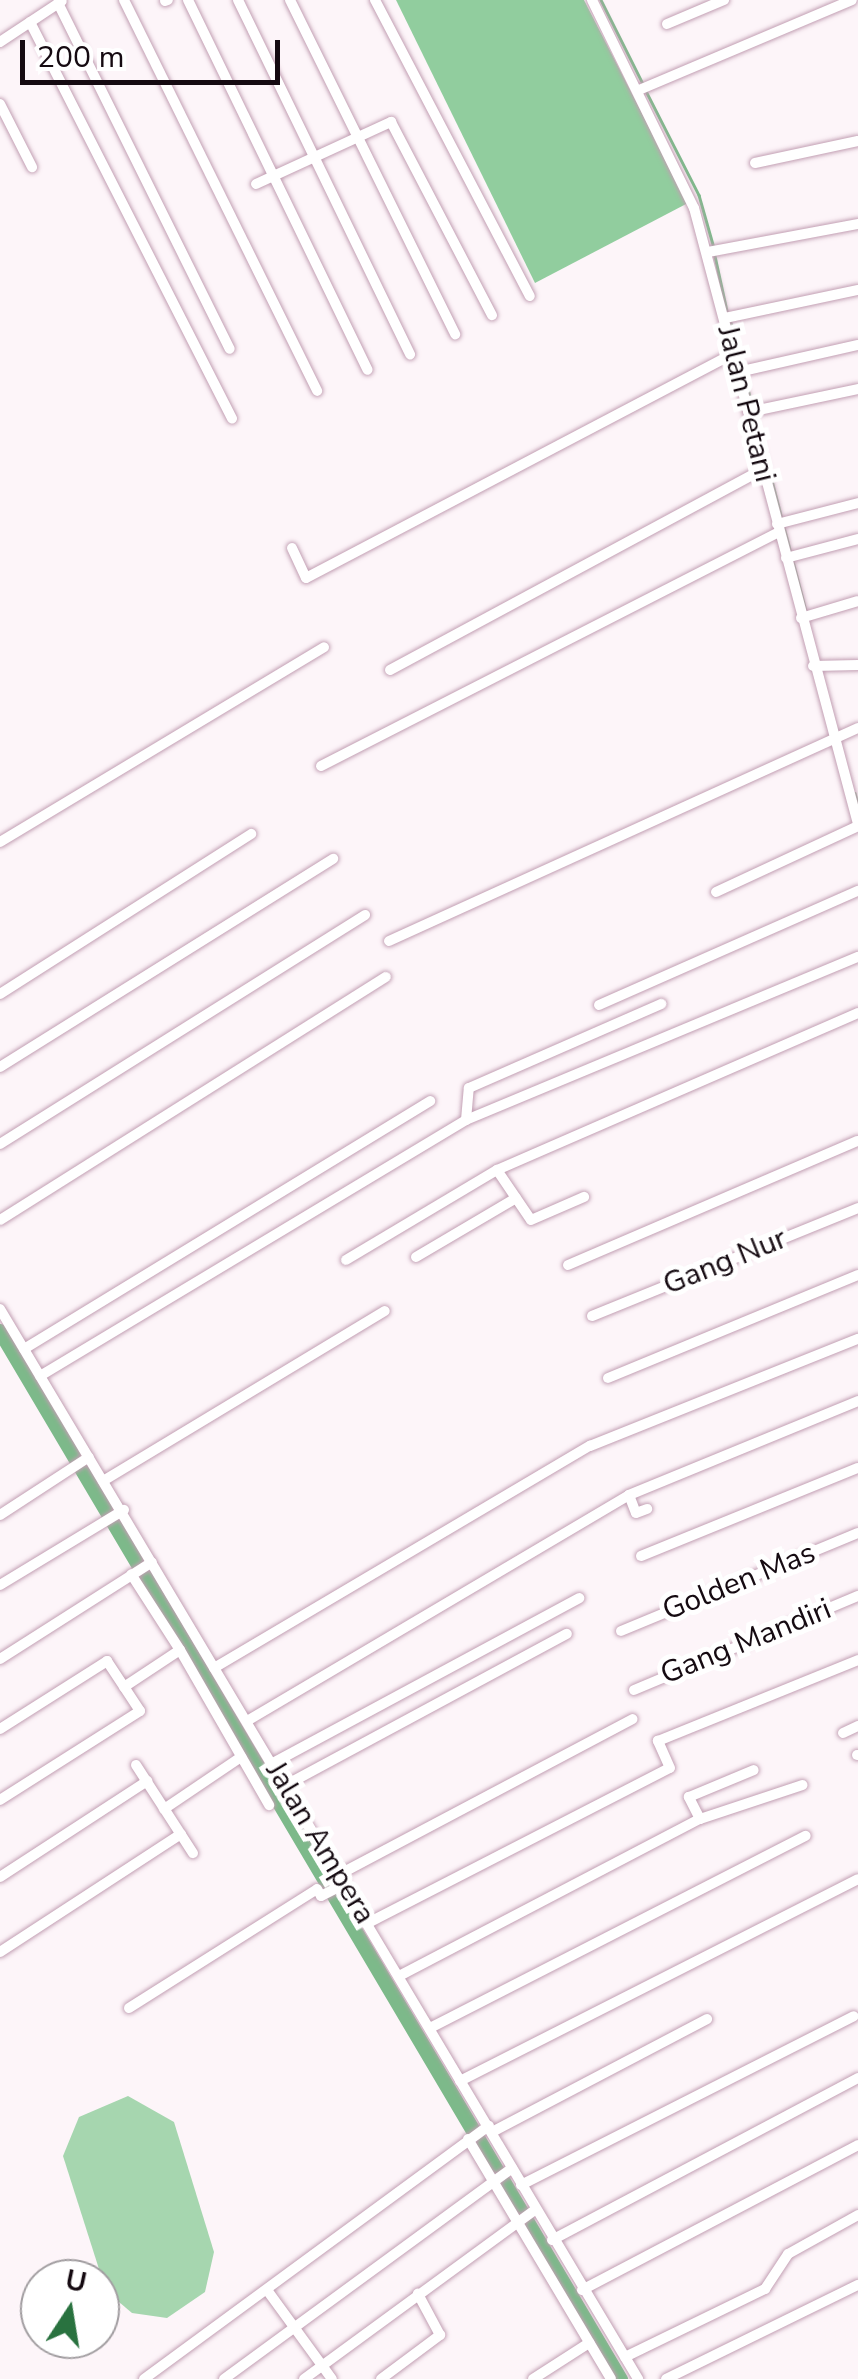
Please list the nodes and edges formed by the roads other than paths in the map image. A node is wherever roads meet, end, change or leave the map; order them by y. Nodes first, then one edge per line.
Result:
1 (124, 0) edge
2 (188, 0) edge
3 (238, 0) edge
4 (290, 0) edge
5 (376, 0) edge
6 (592, 0) edge
7 (724, 0) edge
8 (852, 0) edge
9 (61, 2) edge
10 (30, 22) junction
11 (667, 24) dead end
12 (0, 42) edge
13 (643, 88) junction
14 (0, 104) edge
15 (358, 134) junction
16 (858, 140) edge
17 (314, 154) junction
18 (754, 164) dead end
19 (32, 166) dead end
20 (274, 174) junction
21 (256, 184) dead end
22 (858, 224) edge
23 (712, 252) junction
24 (858, 290) edge
25 (530, 296) dead end
26 (492, 315) dead end
27 (725, 318) junction
28 (455, 334) dead end
29 (858, 345) edge
30 (230, 350) dead end
31 (734, 353) junction
32 (410, 354) dead end
33 (368, 370) dead end
34 (742, 371) junction
35 (858, 389) edge
36 (317, 392) dead end
37 (753, 412) junction
38 (232, 419) dead end
39 (763, 469) junction
40 (852, 504) edge
41 (781, 525) junction
42 (858, 538) edge
43 (292, 548) dead end
44 (792, 557) junction
45 (858, 601) edge
46 (803, 618) junction
47 (324, 647) dead end
48 (858, 664) edge
49 (815, 666) junction
50 (390, 670) dead end
51 (858, 728) edge
52 (836, 737) junction
53 (321, 766) dead end
54 (854, 795) edge
55 (858, 825) edge
56 (250, 834) dead end
57 (0, 842) edge
58 (333, 859) dead end
59 (858, 891) edge
60 (716, 892) dead end
61 (365, 915) dead end
62 (389, 941) dead end
63 (858, 957) edge
64 (386, 977) dead end
65 (0, 994) edge
66 (662, 1004) dead end
67 (599, 1005) dead end
68 (858, 1014) edge
69 (0, 1067) edge
70 (430, 1101) dead end
71 (466, 1120) junction
72 (858, 1141) edge
73 (0, 1144) edge
74 (497, 1170) junction
75 (584, 1197) dead end
76 (516, 1198) junction
77 (858, 1208) edge
78 (0, 1220) edge
79 (416, 1256) dead end
80 (346, 1260) dead end
81 (568, 1265) dead end
82 (858, 1275) edge
83 (0, 1308) edge
84 (386, 1311) dead end
85 (592, 1316) dead end
86 (858, 1339) edge
87 (24, 1349) junction
88 (40, 1376) junction
89 (608, 1378) dead end
90 (858, 1401) edge
91 (85, 1460) junction
92 (858, 1468) edge
93 (104, 1480) junction
94 (629, 1495) junction
95 (648, 1509) dead end
96 (122, 1511) junction
97 (0, 1515) edge
98 (858, 1534) edge
99 (641, 1556) dead end
100 (141, 1568) junction
101 (0, 1585) edge
102 (858, 1596) edge
103 (578, 1598) dead end
104 (621, 1631) dead end
105 (566, 1634) dead end
106 (180, 1650) junction
107 (0, 1659) edge
108 (858, 1660) edge
109 (214, 1668) junction
110 (124, 1687) junction
111 (634, 1690) dead end
112 (633, 1719) dead end
113 (247, 1720) junction
114 (858, 1726) edge
115 (0, 1729) edge
116 (843, 1733) dead end
117 (242, 1757) junction
118 (272, 1763) junction
119 (136, 1765) dead end
120 (754, 1770) dead end
121 (147, 1782) junction
122 (286, 1785) junction
123 (803, 1785) dead end
124 (0, 1800) edge
125 (270, 1805) dead end
126 (164, 1809) junction
127 (700, 1819) junction
128 (181, 1834) junction
129 (806, 1836) dead end
130 (193, 1853) dead end
131 (0, 1876) edge
132 (858, 1879) edge
133 (339, 1884) junction
134 (368, 1924) junction
135 (0, 1952) edge
136 (401, 1975) junction
137 (129, 2008) dead end
138 (854, 2016) dead end
139 (707, 2019) dead end
140 (430, 2028) junction
141 (858, 2078) edge
142 (460, 2081) junction
143 (489, 2129) junction
144 (470, 2137) junction
145 (858, 2145) edge
146 (503, 2173) junction
147 (521, 2185) junction
148 (526, 2215) junction
149 (858, 2215) edge
150 (552, 2240) junction
151 (858, 2286) edge
152 (267, 2290) junction
153 (582, 2290) junction
154 (418, 2294) junction
155 (293, 2328) junction
156 (589, 2342) junction
157 (625, 2357) junction
158 (322, 2366) junction
159 (144, 2379) edge
160 (224, 2379) edge
161 (304, 2379) edge
162 (332, 2379) edge
163 (381, 2379) edge
164 (533, 2379) edge
165 (610, 2379) edge
166 (638, 2379) edge
167 (666, 2379) edge

1 - 36 street
2 - 20 street
3 - 17 street
4 - 15 street
5 - 25 street
6 - 13 street, Jalan Petani
7 - 11 street
8 - 13 street
9 - 10 street
9 - 30 street
10 - 12 street
10 - 38 street
13 - 23 street, Jalan Petani
14 - 19 street
15 - 17 street
15 - 26 street
15 - 28 street
16 - 18 street
17 - 20 street
17 - 32 street
20 - 21 street
20 - 33 street
22 - 23 street
23 - 27 street, Jalan Petani
24 - 27 street
27 - 31 street, Jalan Petani
29 - 34 street
31 - 34 street, Jalan Petani
31 - 43 street
34 - 37 street, Jalan Petani
35 - 37 street
37 - 39 street, Jalan Petani
39 - 41 street, Jalan Petani
39 - 50 street
40 - 41 street
41 - 44 street, Jalan Petani
41 - 53 street
42 - 44 street
44 - 46 street, Jalan Petani
45 - 46 street
46 - 49 street, Jalan Petani
47 - 57 street
48 - 49 street
49 - 52 street, Jalan Petani
51 - 52 street
52 - 54 street, Jalan Petani
52 - 62 street
54 - 55 street, Jalan Petani
55 - 60 street
56 - 65 street
58 - 69 street
59 - 67 street
61 - 73 street
63 - 71 street
64 - 78 street
66 - 71 street
68 - 74 street
70 - 87 street
71 - 88 street
72 - 81 street
74 - 76 street
74 - 80 street
75 - 76 street
76 - 79 street
77 - 85 street, Gang Nur
82 - 89 street
83 - 87 street, Jalan Ampera
84 - 93 street
86 - 109 street
87 - 88 street, Jalan Ampera
88 - 91 street, Jalan Ampera
90 - 94 street
91 - 93 street, Jalan Ampera
91 - 97 street
92 - 99 street
93 - 96 street, Jalan Ampera
94 - 95 street
94 - 113 street
96 - 100 street, Jalan Ampera
96 - 101 street
98 - 104 street, Golden Mas
100 - 106 street
100 - 107 street
100 - 109 street, Jalan Ampera
102 - 111 street, Gang Mandiri
103 - 118 street
105 - 122 street
106 - 110 street
106 - 117 street
108 - 134 street
109 - 113 street, Jalan Ampera
110 - 115 street
110 - 124 street
112 - 133 street
113 - 118 street, Jalan Ampera
114 - 116 street
117 - 125 street
117 - 126 street
118 - 122 street, Jalan Ampera
119 - 121 street
120 - 127 street
121 - 126 street
121 - 131 street
122 - 133 street, Jalan Ampera
123 - 127 street
126 - 128 street
127 - 136 street
128 - 130 street
128 - 135 street
129 - 140 street
132 - 142 street
133 - 134 street, Jalan Ampera
133 - 137 street
134 - 136 street, Jalan Ampera
136 - 140 street, Jalan Ampera
138 - 147 street
139 - 143 street
140 - 142 street, Jalan Ampera
141 - 150 street
142 - 143 street, Jalan Ampera
143 - 144 street
143 - 146 street, Jalan Ampera
144 - 146 street
144 - 152 street
145 - 153 street
146 - 147 street, Jalan Ampera
146 - 148 street
146 - 155 street
147 - 148 street, Jalan Ampera
148 - 150 street, Jalan Ampera
148 - 154 street
148 - 156 street
149 - 157 street
150 - 153 street, Jalan Ampera
151 - 167 street
152 - 155 street
152 - 159 street
153 - 157 street, Jalan Ampera
154 - 158 street
154 - 163 street
155 - 158 street
155 - 160 street
156 - 164 street
156 - 165 street
157 - 166 street, Jalan Ampera
158 - 161 street
158 - 162 street

